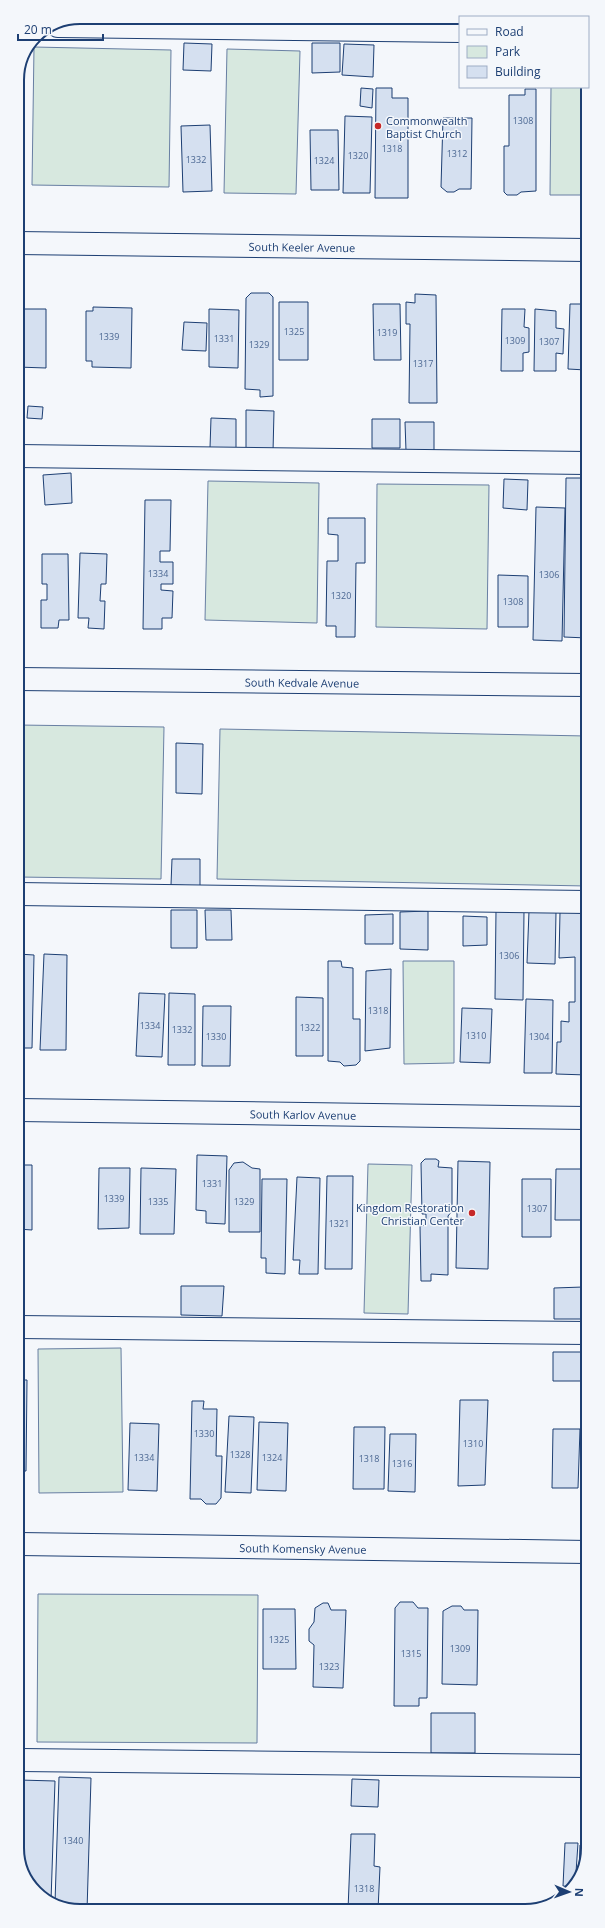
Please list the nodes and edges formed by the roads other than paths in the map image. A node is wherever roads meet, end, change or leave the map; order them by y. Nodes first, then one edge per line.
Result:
1 (65, 26) edge
2 (459, 31) edge
3 (24, 243) edge
4 (581, 250) edge
5 (24, 456) edge
6 (581, 463) edge
7 (24, 678) edge
8 (581, 685) edge
9 (24, 894) edge
10 (581, 902) edge
11 (24, 1110) edge
12 (581, 1118) edge
13 (24, 1327) edge
14 (581, 1333) edge
15 (24, 1544) edge
16 (581, 1552) edge
17 (24, 1760) edge
18 (581, 1766) edge

1 - 2 street
3 - 4 street, South Keeler Avenue
5 - 6 street
7 - 8 street, South Kedvale Avenue
9 - 10 street
11 - 12 street, South Karlov Avenue
13 - 14 street
15 - 16 street, South Komensky Avenue
17 - 18 street

